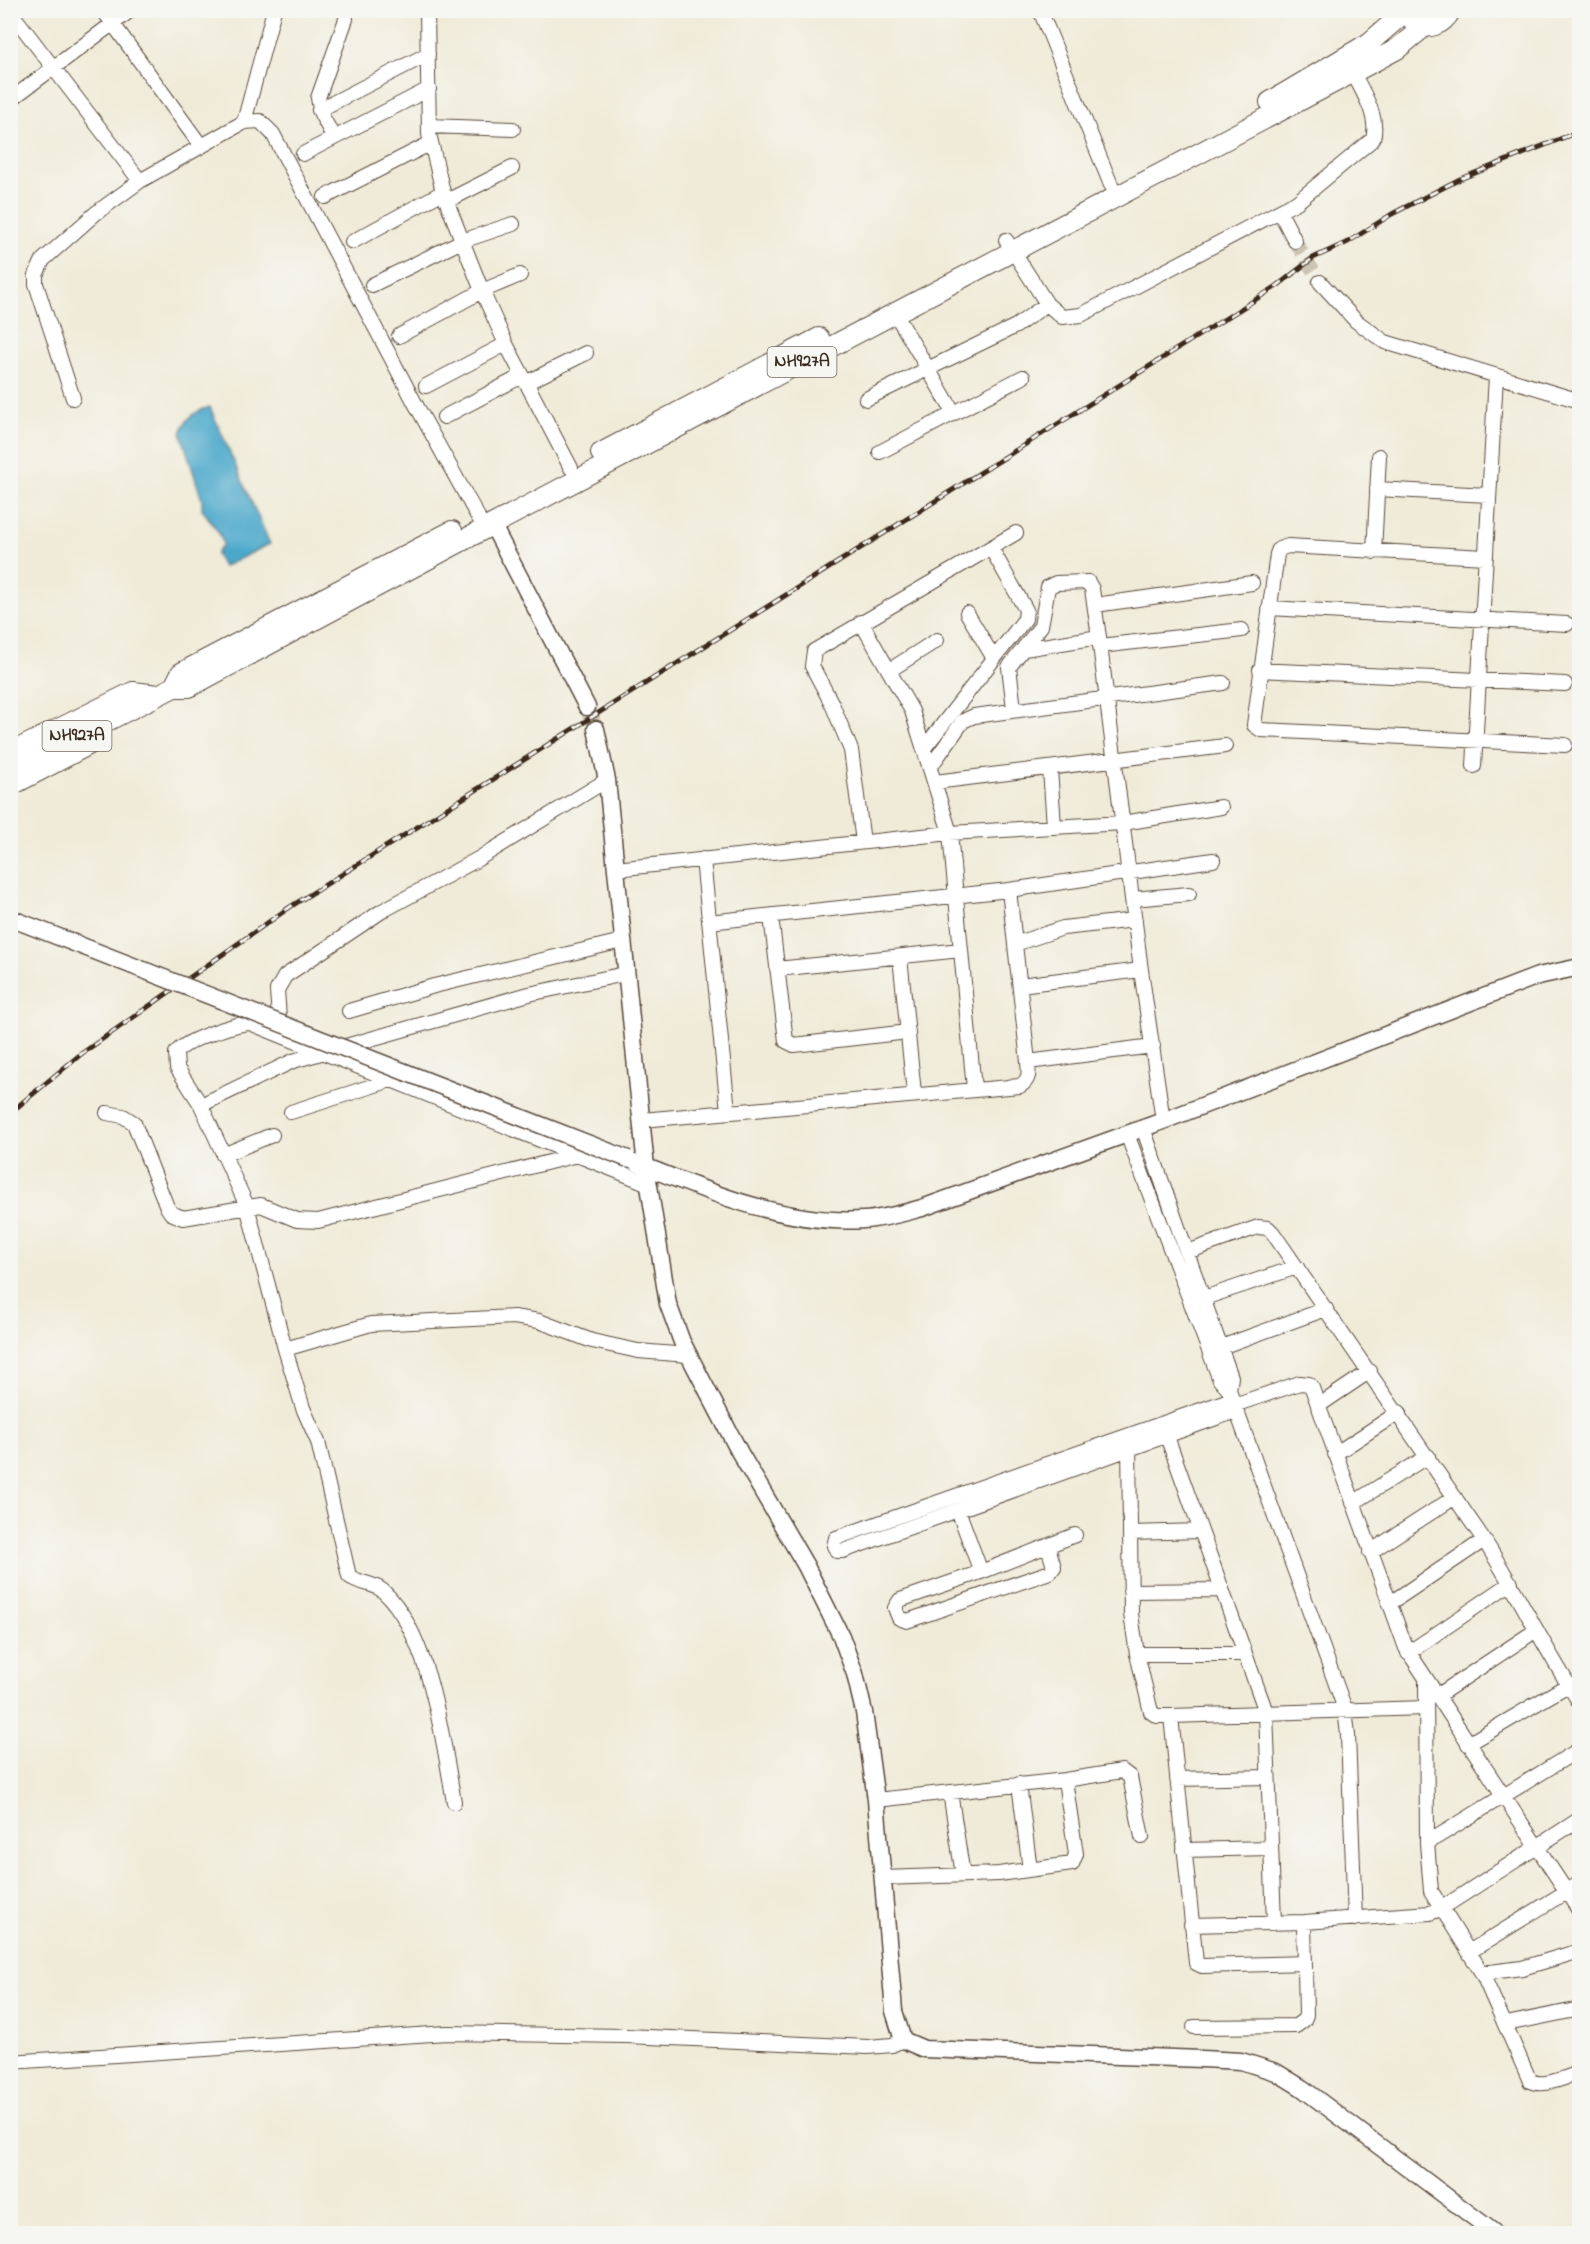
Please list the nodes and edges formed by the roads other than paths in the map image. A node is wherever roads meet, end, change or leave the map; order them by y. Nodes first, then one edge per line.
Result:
1 (103, 10) edge
2 (131, 10) edge
3 (274, 10) edge
4 (427, 10) edge
5 (1040, 10) edge
6 (10, 11) edge
7 (1405, 11) edge
8 (1455, 13) edge
9 (346, 19) dead end
10 (113, 23) junction
11 (1425, 26) junction
12 (428, 54) junction
13 (1350, 65) junction
14 (54, 67) junction
15 (429, 89) junction
16 (10, 100) edge
17 (320, 110) junction
18 (244, 122) junction
19 (429, 126) junction
20 (513, 129) dead end
21 (333, 136) junction
22 (431, 143) junction
23 (201, 146) junction
24 (303, 154) dead end
25 (512, 168) dead end
26 (140, 181) junction
27 (1112, 185) junction
28 (445, 196) junction
29 (325, 197) dead end
30 (1280, 212) junction
31 (513, 224) dead end
32 (462, 241) junction
33 (1295, 241) tunnel mouth
34 (352, 242) dead end
35 (1009, 246) junction
36 (520, 275) dead end
37 (1320, 282) tunnel mouth
38 (372, 285) dead end
39 (482, 291) junction
40 (1047, 304) junction
41 (895, 314) junction
42 (399, 336) dead end
43 (506, 344) junction
44 (586, 353) dead end
45 (929, 370) junction
46 (1496, 376) junction
47 (1023, 377) dead end
48 (524, 380) junction
49 (426, 386) dead end
50 (73, 398) dead end
51 (866, 399) dead end
52 (1580, 401) edge
53 (954, 412) junction
54 (444, 417) dead end
55 (880, 452) dead end
56 (1379, 456) dead end
57 (571, 468) junction
58 (1377, 489) junction
59 (1488, 495) junction
60 (485, 521) junction
61 (1016, 533) dead end
62 (991, 548) junction
63 (1374, 552) junction
64 (1485, 557) junction
65 (1252, 583) dead end
66 (1095, 605) junction
67 (1269, 608) junction
68 (967, 613) dead end
69 (1482, 618) junction
70 (861, 622) junction
71 (1568, 624) dead end
72 (1242, 630) dead end
73 (937, 640) dead end
74 (1100, 642) junction
75 (1024, 649) junction
76 (993, 657) junction
77 (890, 670) junction
78 (1260, 670) junction
79 (1478, 681) junction
80 (1223, 683) dead end
81 (1565, 684) dead end
82 (158, 695) junction
83 (1107, 698) junction
84 (587, 706) tunnel mouth
85 (1014, 709) junction
86 (596, 729) tunnel mouth
87 (1475, 741) junction
88 (1565, 745) dead end
89 (1225, 746) dead end
90 (926, 747) junction
91 (10, 753) edge
92 (1115, 761) junction
93 (931, 766) junction
94 (1474, 766) dead end
95 (1050, 769) junction
96 (10, 770) edge
97 (607, 780) junction
98 (935, 782) junction
99 (10, 786) edge
100 (1221, 807) dead end
101 (1123, 823) junction
102 (1054, 826) junction
103 (950, 833) junction
104 (863, 842) junction
105 (703, 860) junction
106 (1213, 860) dead end
107 (616, 869) junction
108 (1129, 871) junction
109 (1009, 890) junction
110 (1189, 894) dead end
111 (957, 897) junction
112 (1133, 899) junction
113 (771, 916) junction
114 (10, 918) edge
115 (1135, 920) junction
116 (709, 922) junction
117 (622, 941) junction
118 (1015, 944) junction
119 (961, 950) junction
120 (900, 957) junction
121 (1580, 967) edge
122 (777, 969) junction
123 (1141, 970) junction
124 (625, 974) junction
125 (1020, 985) junction
126 (349, 1011) dead end
127 (908, 1032) junction
128 (280, 1035) junction
129 (1153, 1046) junction
130 (324, 1052) junction
131 (1028, 1062) junction
132 (392, 1080) junction
133 (974, 1089) junction
134 (914, 1093) junction
135 (201, 1105) junction
136 (728, 1111) junction
137 (291, 1112) dead end
138 (107, 1113) dead end
139 (642, 1120) junction
140 (1163, 1121) junction
141 (1143, 1128) junction
142 (1127, 1134) junction
143 (272, 1135) dead end
144 (223, 1155) junction
145 (577, 1155) junction
146 (646, 1167) junction
147 (649, 1184) junction
148 (247, 1206) junction
149 (1187, 1252) junction
150 (1297, 1268) junction
151 (1204, 1298) junction
152 (1326, 1309) junction
153 (1221, 1347) junction
154 (285, 1349) junction
155 (688, 1355) junction
156 (1370, 1371) junction
157 (1233, 1401) junction
158 (1318, 1406) junction
159 (1399, 1412) junction
160 (1165, 1430) junction
161 (1129, 1442) junction
162 (1335, 1454) junction
163 (1428, 1456) junction
164 (1455, 1497) junction
165 (1353, 1503) junction
166 (958, 1510) junction
167 (1200, 1531) junction
168 (1131, 1533) junction
169 (1075, 1535) dead end
170 (1484, 1540) junction
171 (1048, 1547) junction
172 (1370, 1552) junction
173 (981, 1572) junction
174 (1511, 1583) junction
175 (1221, 1590) junction
176 (1130, 1591) junction
177 (1389, 1604) junction
178 (1534, 1631) junction
179 (1408, 1653) junction
180 (1137, 1654) junction
181 (1245, 1654) junction
182 (1426, 1679) junction
183 (1568, 1685) junction
184 (1437, 1696) junction
185 (1580, 1703) edge
186 (1426, 1708) junction
187 (1345, 1709) junction
188 (1266, 1712) junction
189 (1172, 1716) junction
190 (1468, 1744) junction
191 (1580, 1749) edge
192 (1268, 1777) junction
193 (1177, 1779) junction
194 (1065, 1780) junction
195 (1019, 1785) junction
196 (950, 1792) junction
197 (1503, 1797) junction
198 (876, 1800) junction
199 (454, 1802) dead end
200 (1580, 1819) edge
201 (1142, 1837) dead end
202 (1427, 1843) junction
203 (1536, 1847) junction
204 (1271, 1848) junction
205 (1184, 1850) junction
206 (1030, 1870) junction
207 (963, 1875) junction
208 (883, 1878) junction
209 (1580, 1883) edge
210 (1566, 1892) junction
211 (1442, 1908) junction
212 (1580, 1912) edge
213 (1355, 1919) junction
214 (1305, 1922) junction
215 (1274, 1923) junction
216 (1191, 1925) junction
217 (1580, 1951) edge
218 (1469, 1952) junction
219 (1305, 1963) junction
220 (1482, 1973) junction
221 (1580, 2009) edge
222 (1506, 2024) junction
223 (1194, 2027) dead end
224 (903, 2040) junction
225 (10, 2062) edge
226 (1580, 2073) edge
227 (1496, 2234) edge

1 - 10 street
2 - 10 street
3 - 18 street
4 - 12 street
5 - 27 street
6 - 14 street
7 - 11 highway, NH927A
7 - 13 highway, NH927A
8 - 11 highway, NH927A
9 - 17 street
10 - 14 street
10 - 23 street
11 - 13 highway, NH927A
12 - 15 street
12 - 17 street
13 - 27 highway, NH927A
13 - 30 street
13 - 35 highway, NH927A
14 - 16 street
14 - 26 street
15 - 19 street
15 - 21 street
17 - 21 street
18 - 23 street
18 - 60 street
19 - 20 street
19 - 22 street
21 - 24 street
22 - 28 street
22 - 29 street
23 - 26 street
25 - 28 street
26 - 50 street
27 - 35 highway, NH927A
28 - 32 street
28 - 34 street
30 - 33 street
30 - 40 street
31 - 32 street
32 - 38 street
32 - 39 street
35 - 40 street
35 - 41 highway, NH927A
35 - 57 highway, NH927A
36 - 39 street
37 - 46 street
39 - 42 street
39 - 43 street
40 - 45 street
41 - 45 street
41 - 60 highway, NH927A
43 - 48 street
43 - 49 street
44 - 48 street
45 - 51 street
45 - 53 street
46 - 52 street
46 - 59 street
47 - 53 street
48 - 54 street
48 - 57 street
53 - 55 street
56 - 58 street
57 - 60 highway, NH927A
58 - 59 street
58 - 63 street
59 - 64 street
60 - 82 highway, NH927A
60 - 84 main road
61 - 62 street
62 - 70 street
62 - 76 street
63 - 64 street
63 - 67 street
64 - 69 street
65 - 66 street
66 - 74 street
66 - 75 street
67 - 69 street
67 - 78 street
68 - 76 street
69 - 71 street
69 - 79 street
70 - 77 street
70 - 104 street
72 - 74 street
73 - 77 street
74 - 75 street
74 - 83 street
75 - 85 street
76 - 90 street
77 - 90 street
78 - 79 street
78 - 87 street
79 - 81 street
79 - 87 street
80 - 83 street
82 - 91 highway
82 - 96 highway, NH927A
82 - 99 highway
83 - 85 street
83 - 92 street
85 - 93 street
86 - 97 main road
87 - 88 street
87 - 94 street
89 - 92 street
90 - 93 street
92 - 95 street
92 - 101 street
93 - 98 street
95 - 98 street
95 - 102 street
97 - 107 main road
97 - 128 street
98 - 103 street
100 - 101 street
101 - 102 street
101 - 108 street
102 - 103 street
103 - 104 street
103 - 111 street
104 - 105 street
105 - 107 street
105 - 116 street
106 - 108 street
107 - 117 main road
108 - 109 street
108 - 112 street
109 - 111 street
109 - 118 street
110 - 112 street
111 - 113 street
111 - 119 street
112 - 115 street
113 - 116 street
113 - 122 street
114 - 146 main road, bridge
115 - 118 street
115 - 123 street
116 - 136 street
117 - 124 main road
117 - 126 street
118 - 125 street
119 - 120 street
119 - 133 street
120 - 122 street
120 - 127 street
121 - 140 main road
122 - 127 street
123 - 125 street
123 - 129 street
124 - 130 street
124 - 139 main road
125 - 131 street
127 - 134 street
128 - 130 street
128 - 135 street
129 - 131 street
129 - 140 street
130 - 132 street
130 - 135 street
131 - 133 street
132 - 137 street
132 - 145 street
133 - 134 street
134 - 136 street
135 - 144 street
136 - 139 street
138 - 148 street
139 - 146 main road
140 - 141 main road
141 - 142 main road
141 - 149 street
142 - 146 main road
142 - 157 street
143 - 144 street
144 - 148 street
145 - 147 street
145 - 148 street
146 - 147 main road
147 - 155 main road
148 - 154 street
149 - 150 street
149 - 151 street
150 - 151 street
150 - 152 street
151 - 153 street
152 - 153 street
152 - 156 street
153 - 157 street
154 - 155 street
154 - 199 street
155 - 198 main road
156 - 158 street
156 - 159 street
157 - 158 street
157 - 160 street
157 - 187 street
158 - 162 street
159 - 162 street
159 - 163 street
160 - 161 street
160 - 167 street
161 - 166 street
161 - 166 street
161 - 168 street
162 - 165 street
163 - 164 street
163 - 165 street
164 - 170 street
164 - 172 street
165 - 172 street
166 - 173 street
167 - 168 street
167 - 175 street
168 - 176 street
169 - 171 street
170 - 174 street
170 - 177 street
171 - 173 street
171 - 173 street
172 - 177 street
174 - 178 street
174 - 179 street
175 - 176 street
175 - 181 street
176 - 180 street
177 - 179 street
178 - 183 street
178 - 184 street
179 - 182 street
180 - 181 street
180 - 189 street
181 - 188 street
182 - 184 street
182 - 186 street
183 - 185 street
183 - 190 street
184 - 190 street
186 - 187 street
186 - 202 street
187 - 188 street
187 - 213 street
188 - 189 street
188 - 192 street
189 - 193 street
190 - 197 street
191 - 197 street
192 - 193 street
192 - 204 street
193 - 205 street
194 - 195 street
194 - 201 street
194 - 206 street
195 - 196 street
195 - 206 street
196 - 198 street
196 - 207 street
197 - 202 street
197 - 203 street
198 - 208 main road
200 - 203 street
202 - 211 street
203 - 210 street
203 - 211 street
204 - 205 street
204 - 215 street
205 - 216 street
206 - 207 street
207 - 208 street
208 - 224 main road
209 - 210 street
210 - 212 street
210 - 218 street
211 - 213 street
211 - 218 street
213 - 214 street
214 - 215 street
214 - 219 street
215 - 216 street
216 - 219 street
217 - 220 street
218 - 220 street
219 - 223 street
220 - 222 street
221 - 222 street
222 - 226 street
224 - 225 street
224 - 227 main road

